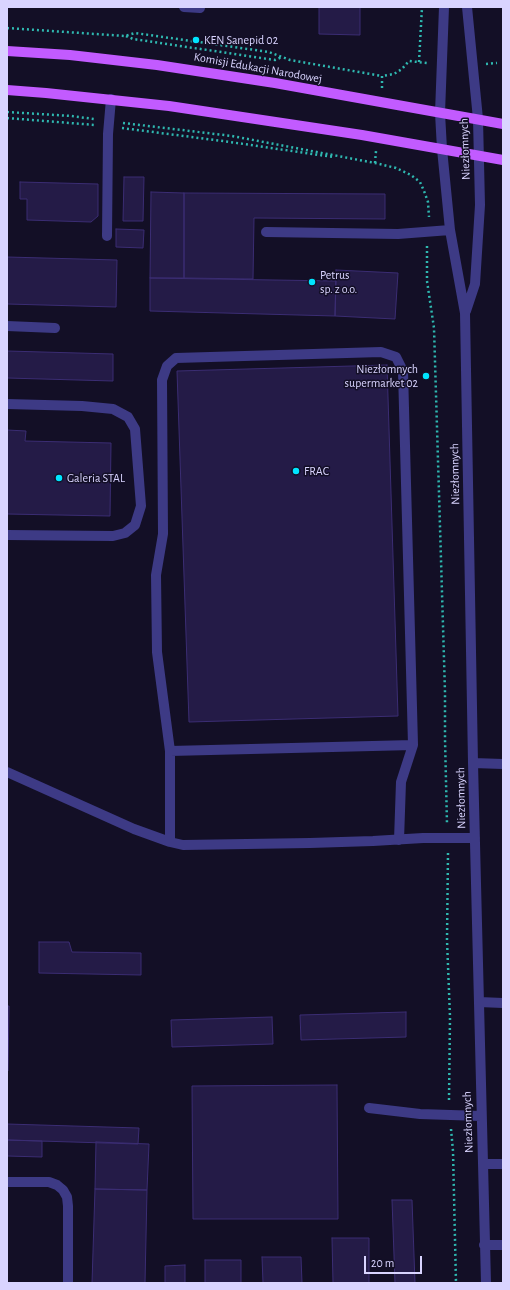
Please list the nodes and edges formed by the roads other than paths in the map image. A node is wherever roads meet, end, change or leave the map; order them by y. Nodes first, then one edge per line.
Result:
1 (184, 7) edge
2 (444, 7) edge
3 (467, 7) edge
4 (200, 8) edge
5 (7, 51) edge
6 (7, 90) edge
7 (110, 100) junction
8 (440, 113) junction
9 (478, 119) junction
10 (503, 124) edge
11 (442, 149) junction
12 (479, 156) junction
13 (503, 160) edge
14 (450, 230) junction
15 (266, 232) dead end
16 (107, 236) dead end
17 (466, 313) junction
18 (7, 326) edge
19 (55, 328) dead end
20 (7, 404) edge
21 (7, 535) edge
22 (413, 745) junction
23 (170, 751) junction
24 (473, 763) junction
25 (503, 764) edge
26 (7, 772) edge
27 (475, 838) junction
28 (399, 840) junction
29 (170, 842) junction
30 (479, 1002) junction
31 (503, 1003) edge
32 (369, 1108) dead end
33 (481, 1116) junction
34 (483, 1164) junction
35 (503, 1164) edge
36 (7, 1182) edge
37 (484, 1245) junction
38 (503, 1245) edge
39 (68, 1283) edge
40 (486, 1283) edge

1 - 4 street
2 - 8 street, Niezłomnych
3 - 9 street, Niezłomnych
5 - 8 main road, Komisji Edukacji Narodowej
6 - 7 main road
7 - 11 main road
7 - 16 street
8 - 9 main road, Komisji Edukacji Narodowej
8 - 11 street, Niezłomnych
9 - 10 main road, Komisji Edukacji Narodowej
9 - 12 street, Niezłomnych
11 - 12 main road
11 - 14 street, Niezłomnych
12 - 13 main road
12 - 17 street, Niezłomnych
14 - 15 street
14 - 17 street, Niezłomnych
17 - 24 street, Niezłomnych
18 - 19 street
20 - 21 street
22 - 23 street
22 - 23 street
22 - 28 street
23 - 29 street
24 - 25 street
24 - 27 street, Niezłomnych
26 - 29 street
27 - 28 street
27 - 30 street, Niezłomnych
28 - 29 street
30 - 31 street
30 - 33 street, Niezłomnych
32 - 33 street
33 - 34 street, Niezłomnych
34 - 35 street
34 - 37 street, Niezłomnych
36 - 39 street
37 - 38 street
37 - 40 street, Niezłomnych

